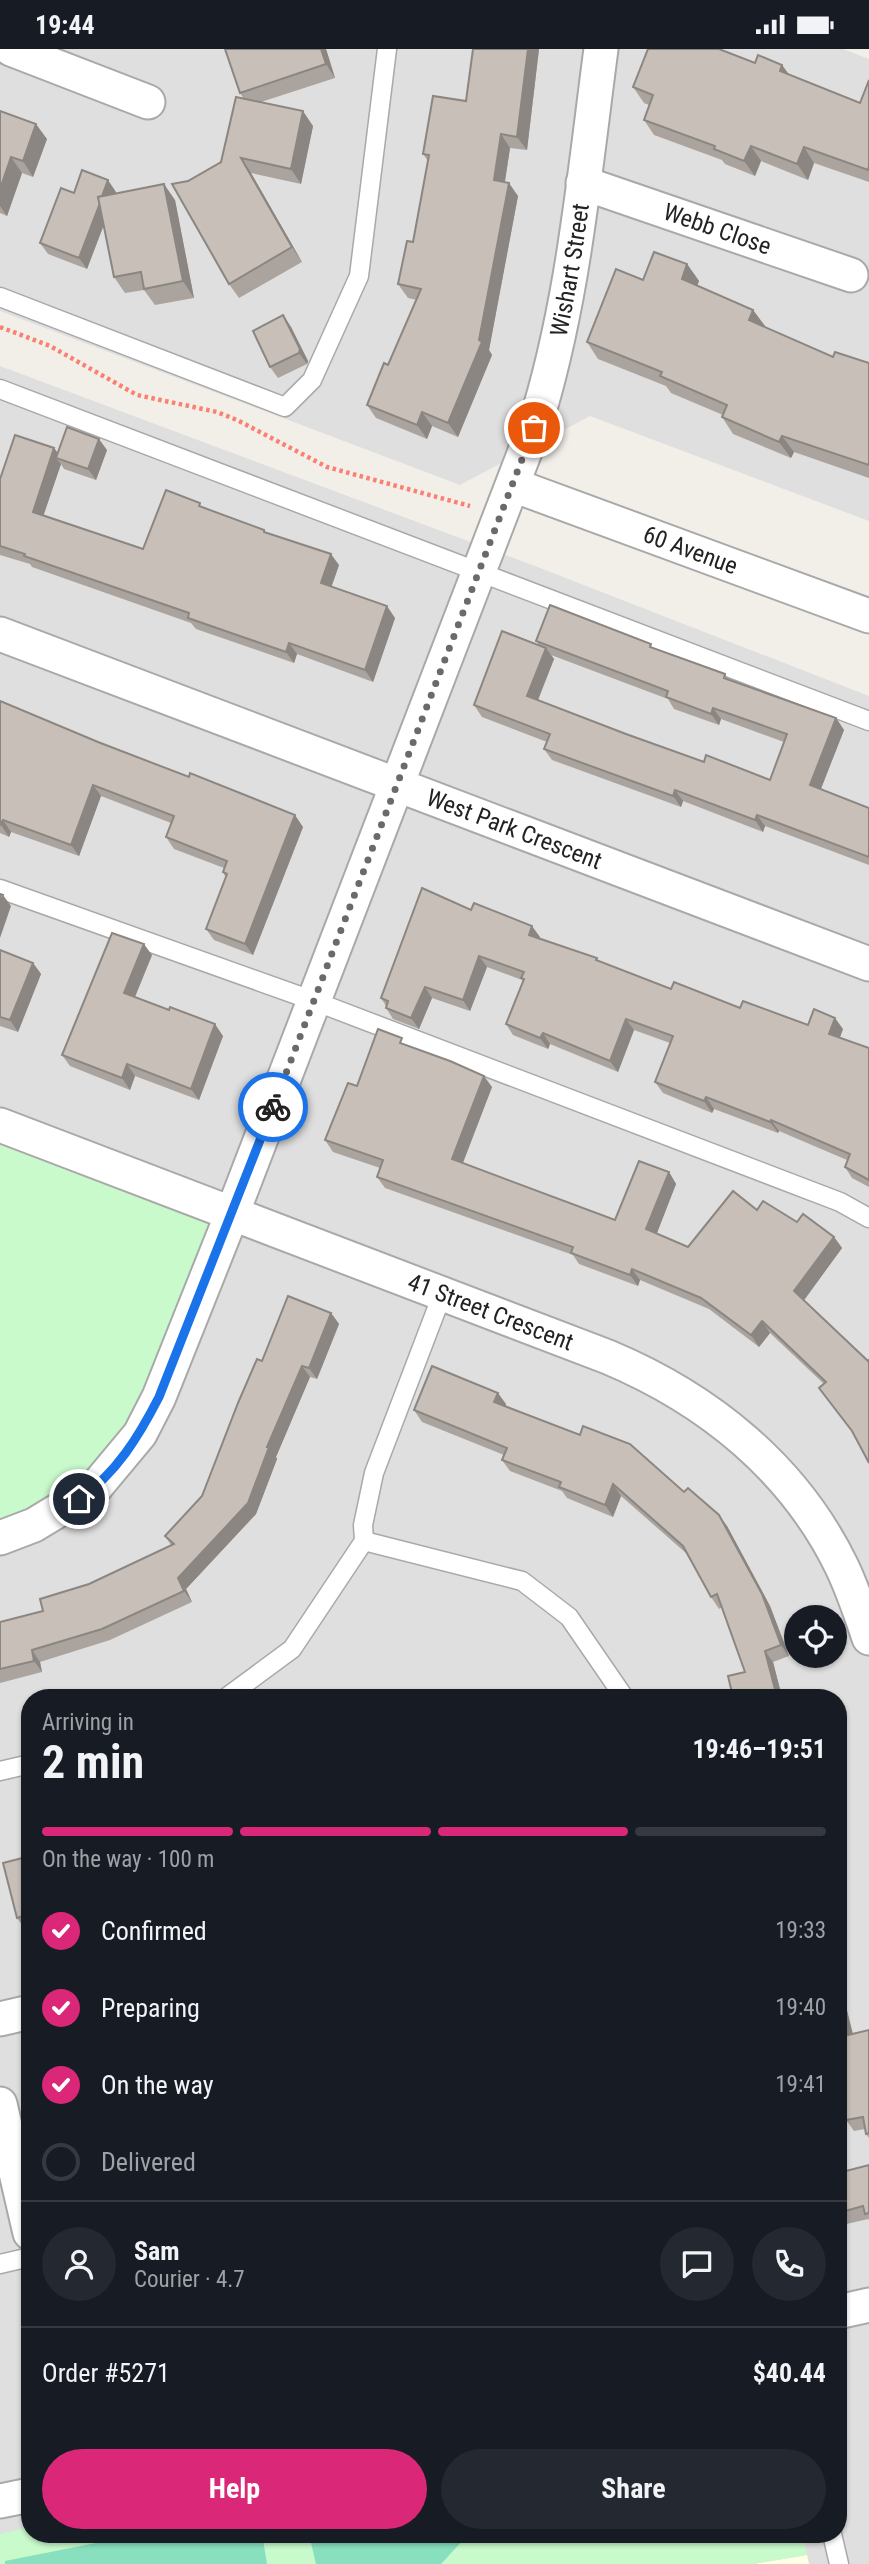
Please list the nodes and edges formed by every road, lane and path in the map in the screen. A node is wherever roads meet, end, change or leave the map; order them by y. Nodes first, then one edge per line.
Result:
1 (11, 49) edge
2 (387, 49) edge
3 (601, 49) edge
4 (148, 101) dead end
5 (583, 183) junction
6 (851, 275) dead end
7 (0, 297) edge
8 (0, 327) edge
9 (0, 389) edge
10 (513, 485) junction
11 (474, 507) dead end
12 (480, 573) junction
13 (869, 616) edge
14 (0, 634) edge
15 (869, 721) edge
16 (397, 786) junction
17 (0, 889) edge
18 (869, 964) edge
19 (314, 1001) junction
20 (0, 1125) edge
21 (232, 1214) junction
22 (869, 1219) edge
23 (442, 1295) junction
24 (0, 1538) edge
25 (364, 1541) junction
26 (869, 1638) edge
27 (238, 1689) edge
28 (620, 1689) edge
29 (21, 1766) edge
30 (0, 1771) edge
31 (21, 2014) edge
32 (0, 2019) edge
33 (0, 2104) edge
34 (21, 2194) edge
35 (21, 2259) edge
36 (0, 2264) edge
37 (869, 2305) edge
38 (847, 2310) edge
39 (21, 2497) edge
40 (0, 2501) edge
41 (834, 2543) edge
42 (839, 2564) edge

1 - 4 street
2 - 7 lane
3 - 5 street, Wishart Street
5 - 6 street, Webb Close
5 - 10 street, Wishart Street
8 - 11 path
9 - 12 lane
10 - 12 street, Wishart Street
10 - 13 street, 60 Avenue
12 - 15 lane
12 - 16 street, Wishart Street
14 - 16 street, West Park Crescent
16 - 18 street, West Park Crescent
16 - 19 street, Wishart Street
17 - 19 lane
19 - 21 street, Wishart Street
19 - 22 lane
20 - 21 street, 41 Street Crescent
21 - 23 street, 41 Street Crescent
21 - 24 street, Wishart Street
23 - 25 lane
23 - 26 street, 41 Street Crescent
25 - 27 lane
25 - 28 lane
29 - 30 lane
31 - 32 street
33 - 34 street
35 - 36 lane
37 - 38 street
39 - 40 street
41 - 42 lane

